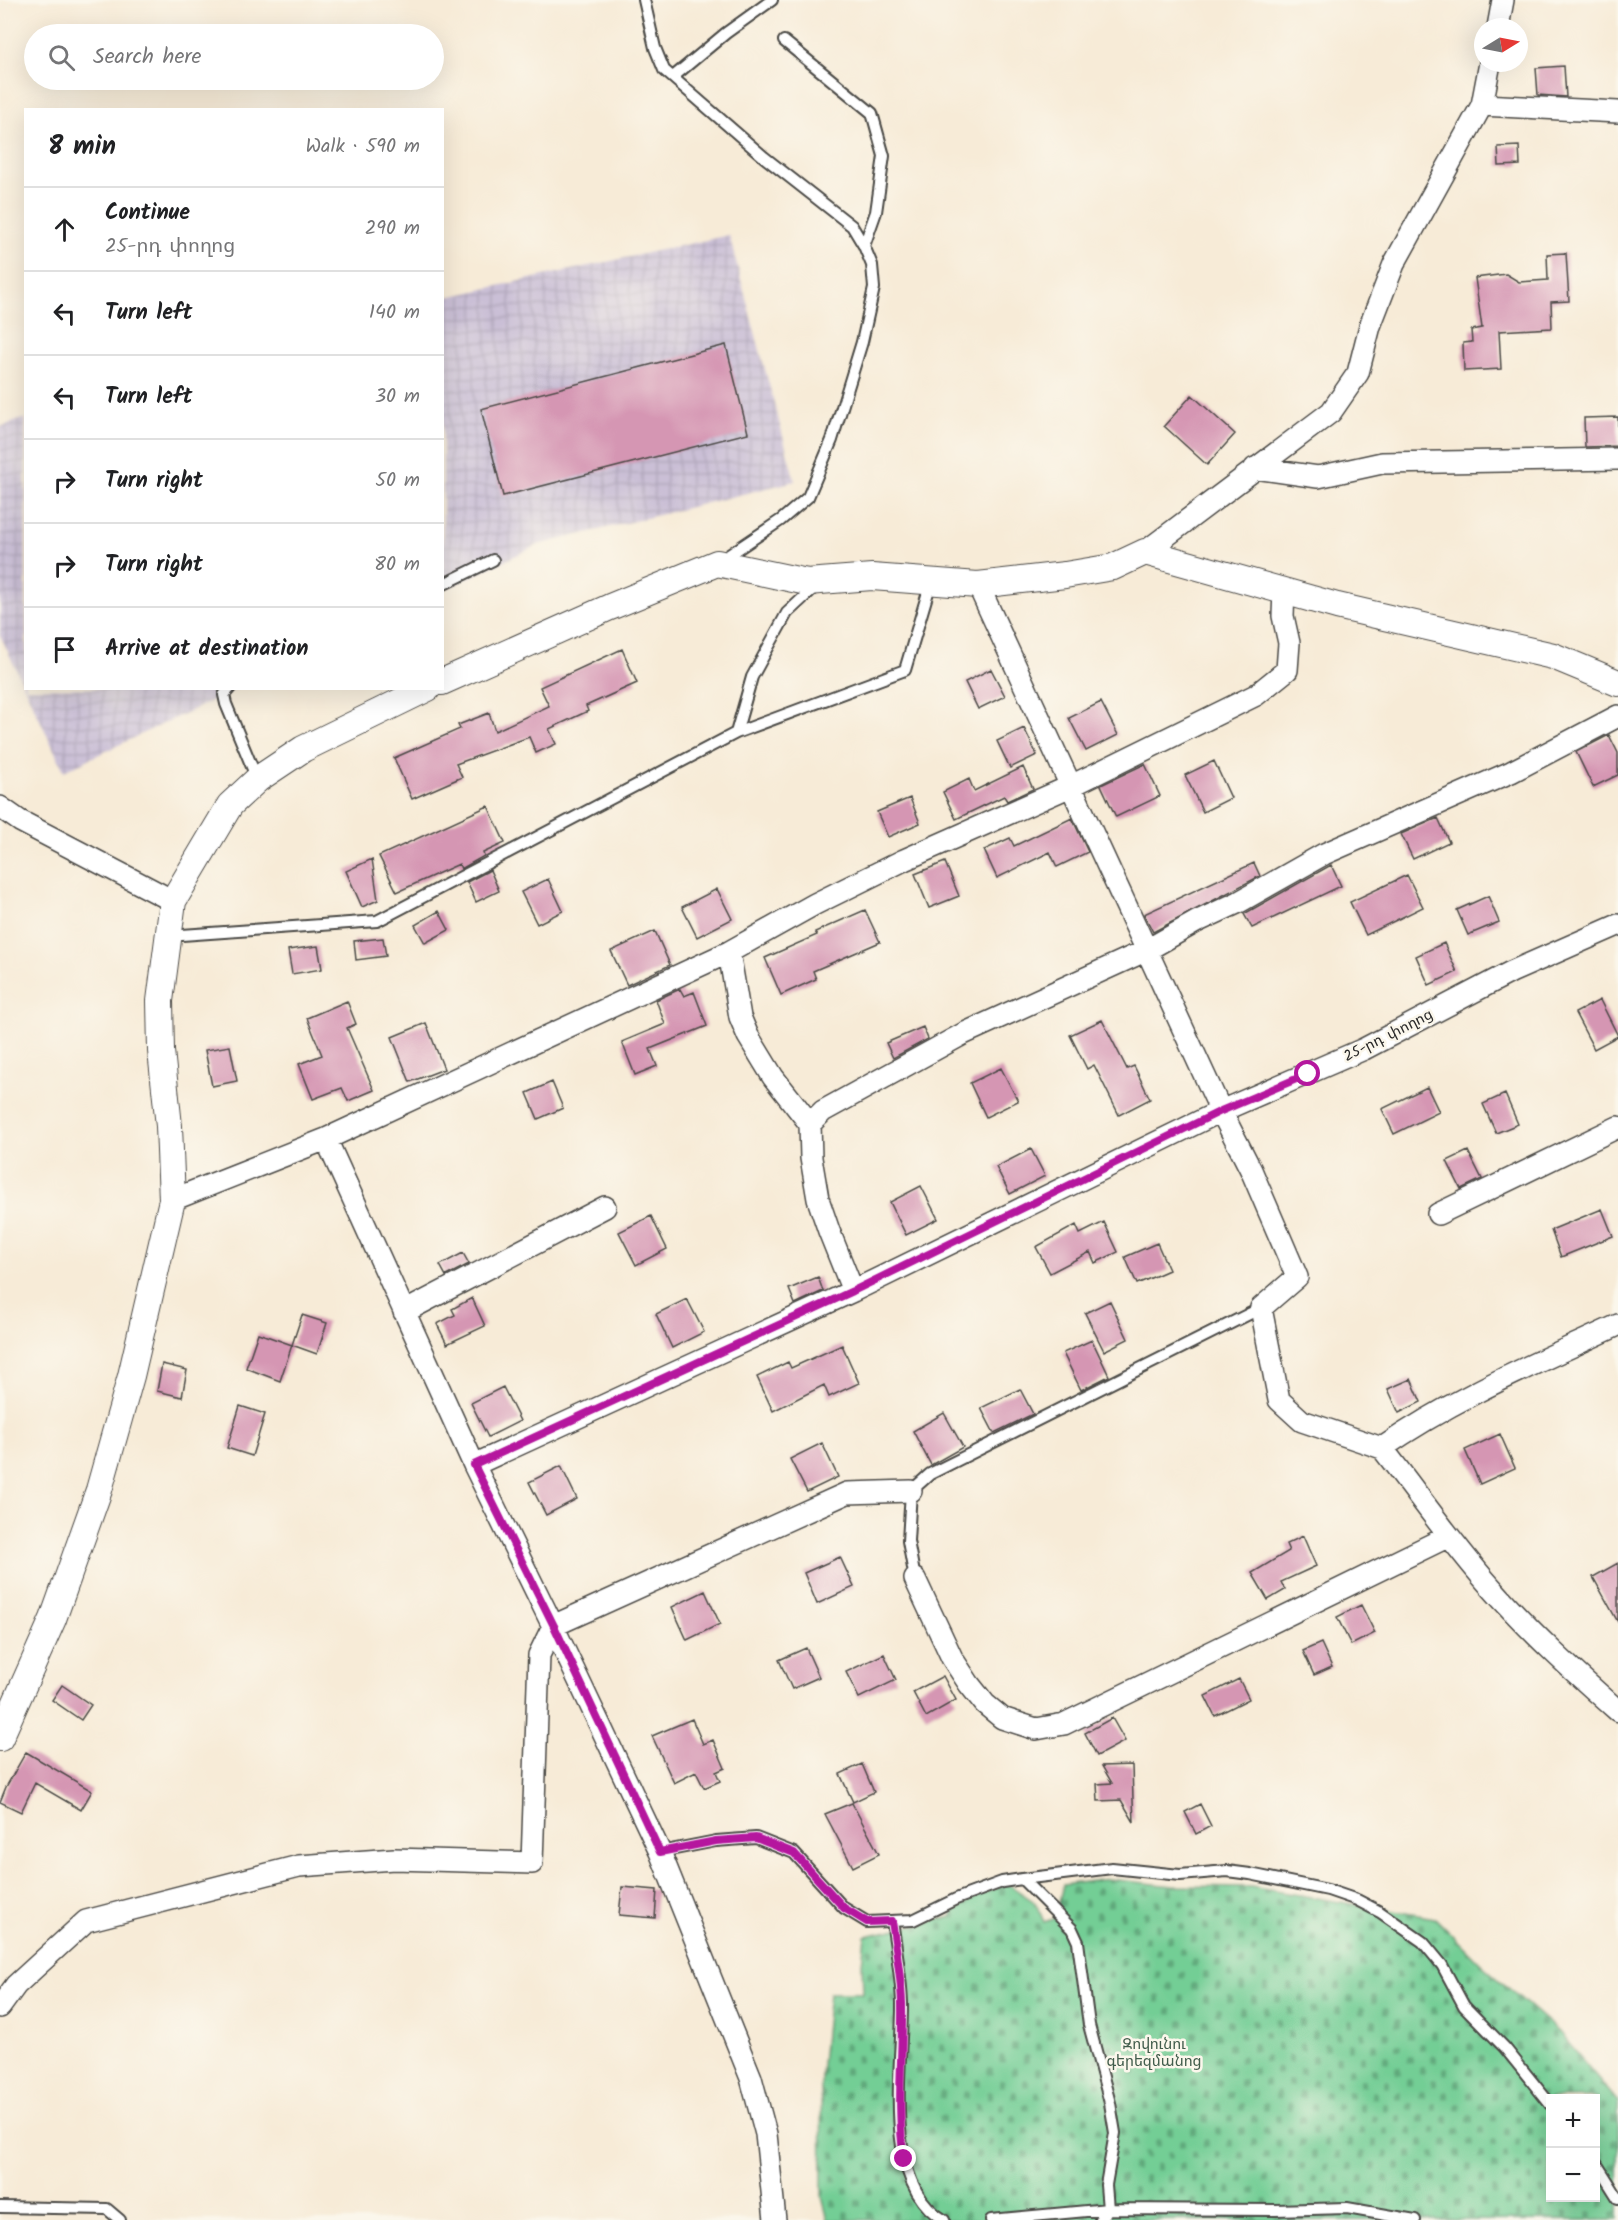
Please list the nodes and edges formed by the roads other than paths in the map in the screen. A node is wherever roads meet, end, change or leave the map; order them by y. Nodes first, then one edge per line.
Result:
1 (644, 0) edge
2 (772, 0) edge
3 (1503, 0) edge
4 (1500, 18) edge
5 (784, 41) dead end
6 (1488, 72) edge
7 (673, 77) junction
8 (1482, 105) junction
9 (1618, 112) edge
10 (864, 246) junction
11 (1618, 459) edge
12 (1255, 468) junction
13 (1145, 552) junction
14 (494, 560) dead end
15 (717, 563) junction
16 (821, 582) junction
17 (931, 582) junction
18 (444, 584) edge
19 (978, 585) junction
20 (1284, 590) junction
21 (444, 681) edge
22 (1618, 683) edge
23 (228, 690) edge
24 (424, 690) edge
25 (1618, 716) edge
26 (736, 733) junction
27 (258, 779) junction
28 (1071, 786) junction
29 (0, 807) edge
30 (173, 901) junction
31 (1618, 925) edge
32 (168, 936) junction
33 (1147, 950) junction
34 (729, 952) junction
35 (1221, 1111) junction
36 (810, 1124) junction
37 (1618, 1127) edge
38 (326, 1139) junction
39 (172, 1200) junction
40 (605, 1207) dead end
41 (1438, 1215) dead end
42 (853, 1291) junction
43 (1261, 1308) junction
44 (404, 1312) junction
45 (1618, 1325) edge
46 (1382, 1448) junction
47 (474, 1465) junction
48 (911, 1491) junction
49 (1449, 1536) junction
50 (915, 1579) joint
51 (554, 1626) junction
52 (1618, 1711) edge
53 (0, 1738) edge
54 (660, 1852) junction
55 (1022, 1879) junction
56 (892, 1921) junction
57 (0, 2007) edge
58 (1546, 2098) edge
59 (1600, 2169) edge
60 (1618, 2198) edge
61 (0, 2207) edge
62 (1108, 2209) junction
63 (1274, 2215) edge
64 (120, 2220) edge
65 (775, 2220) edge
66 (944, 2220) edge
67 (991, 2220) edge
68 (1100, 2220) edge
69 (1415, 2220) edge

1 - 7 lane
2 - 7 lane
3 - 4 street
5 - 10 lane
6 - 8 street
7 - 10 lane
8 - 9 street
8 - 12 street
10 - 15 lane
11 - 12 street
12 - 13 street
13 - 19 street
13 - 20 street
14 - 18 lane
15 - 16 street
15 - 21 street
16 - 17 street
16 - 26 lane
17 - 19 street
17 - 26 lane
19 - 28 street
20 - 22 street
20 - 28 street
23 - 27 lane
24 - 27 street
25 - 33 street
26 - 32 lane
27 - 30 street
28 - 33 street
28 - 34 street
29 - 30 street
30 - 32 street
31 - 35 street, 25-րդ փողոց
32 - 39 street
33 - 35 street
33 - 36 street
34 - 36 street
34 - 38 street
35 - 42 street, 25-րդ փողոց
35 - 43 street
36 - 42 street
37 - 41 street
38 - 39 street
38 - 44 street
39 - 53 street
40 - 44 street
42 - 47 street, 25-րդ փողոց
43 - 46 street
43 - 48 lane
44 - 47 street
45 - 46 street
46 - 49 street
47 - 51 street
48 - 50 lane
48 - 51 street
49 - 50 street
49 - 52 street
51 - 54 street
51 - 57 street
54 - 56 lane
54 - 65 street
55 - 56 lane
55 - 58 lane
55 - 62 lane
56 - 66 lane
59 - 60 lane
61 - 64 lane
62 - 63 lane
62 - 67 lane
62 - 68 lane
63 - 69 lane

